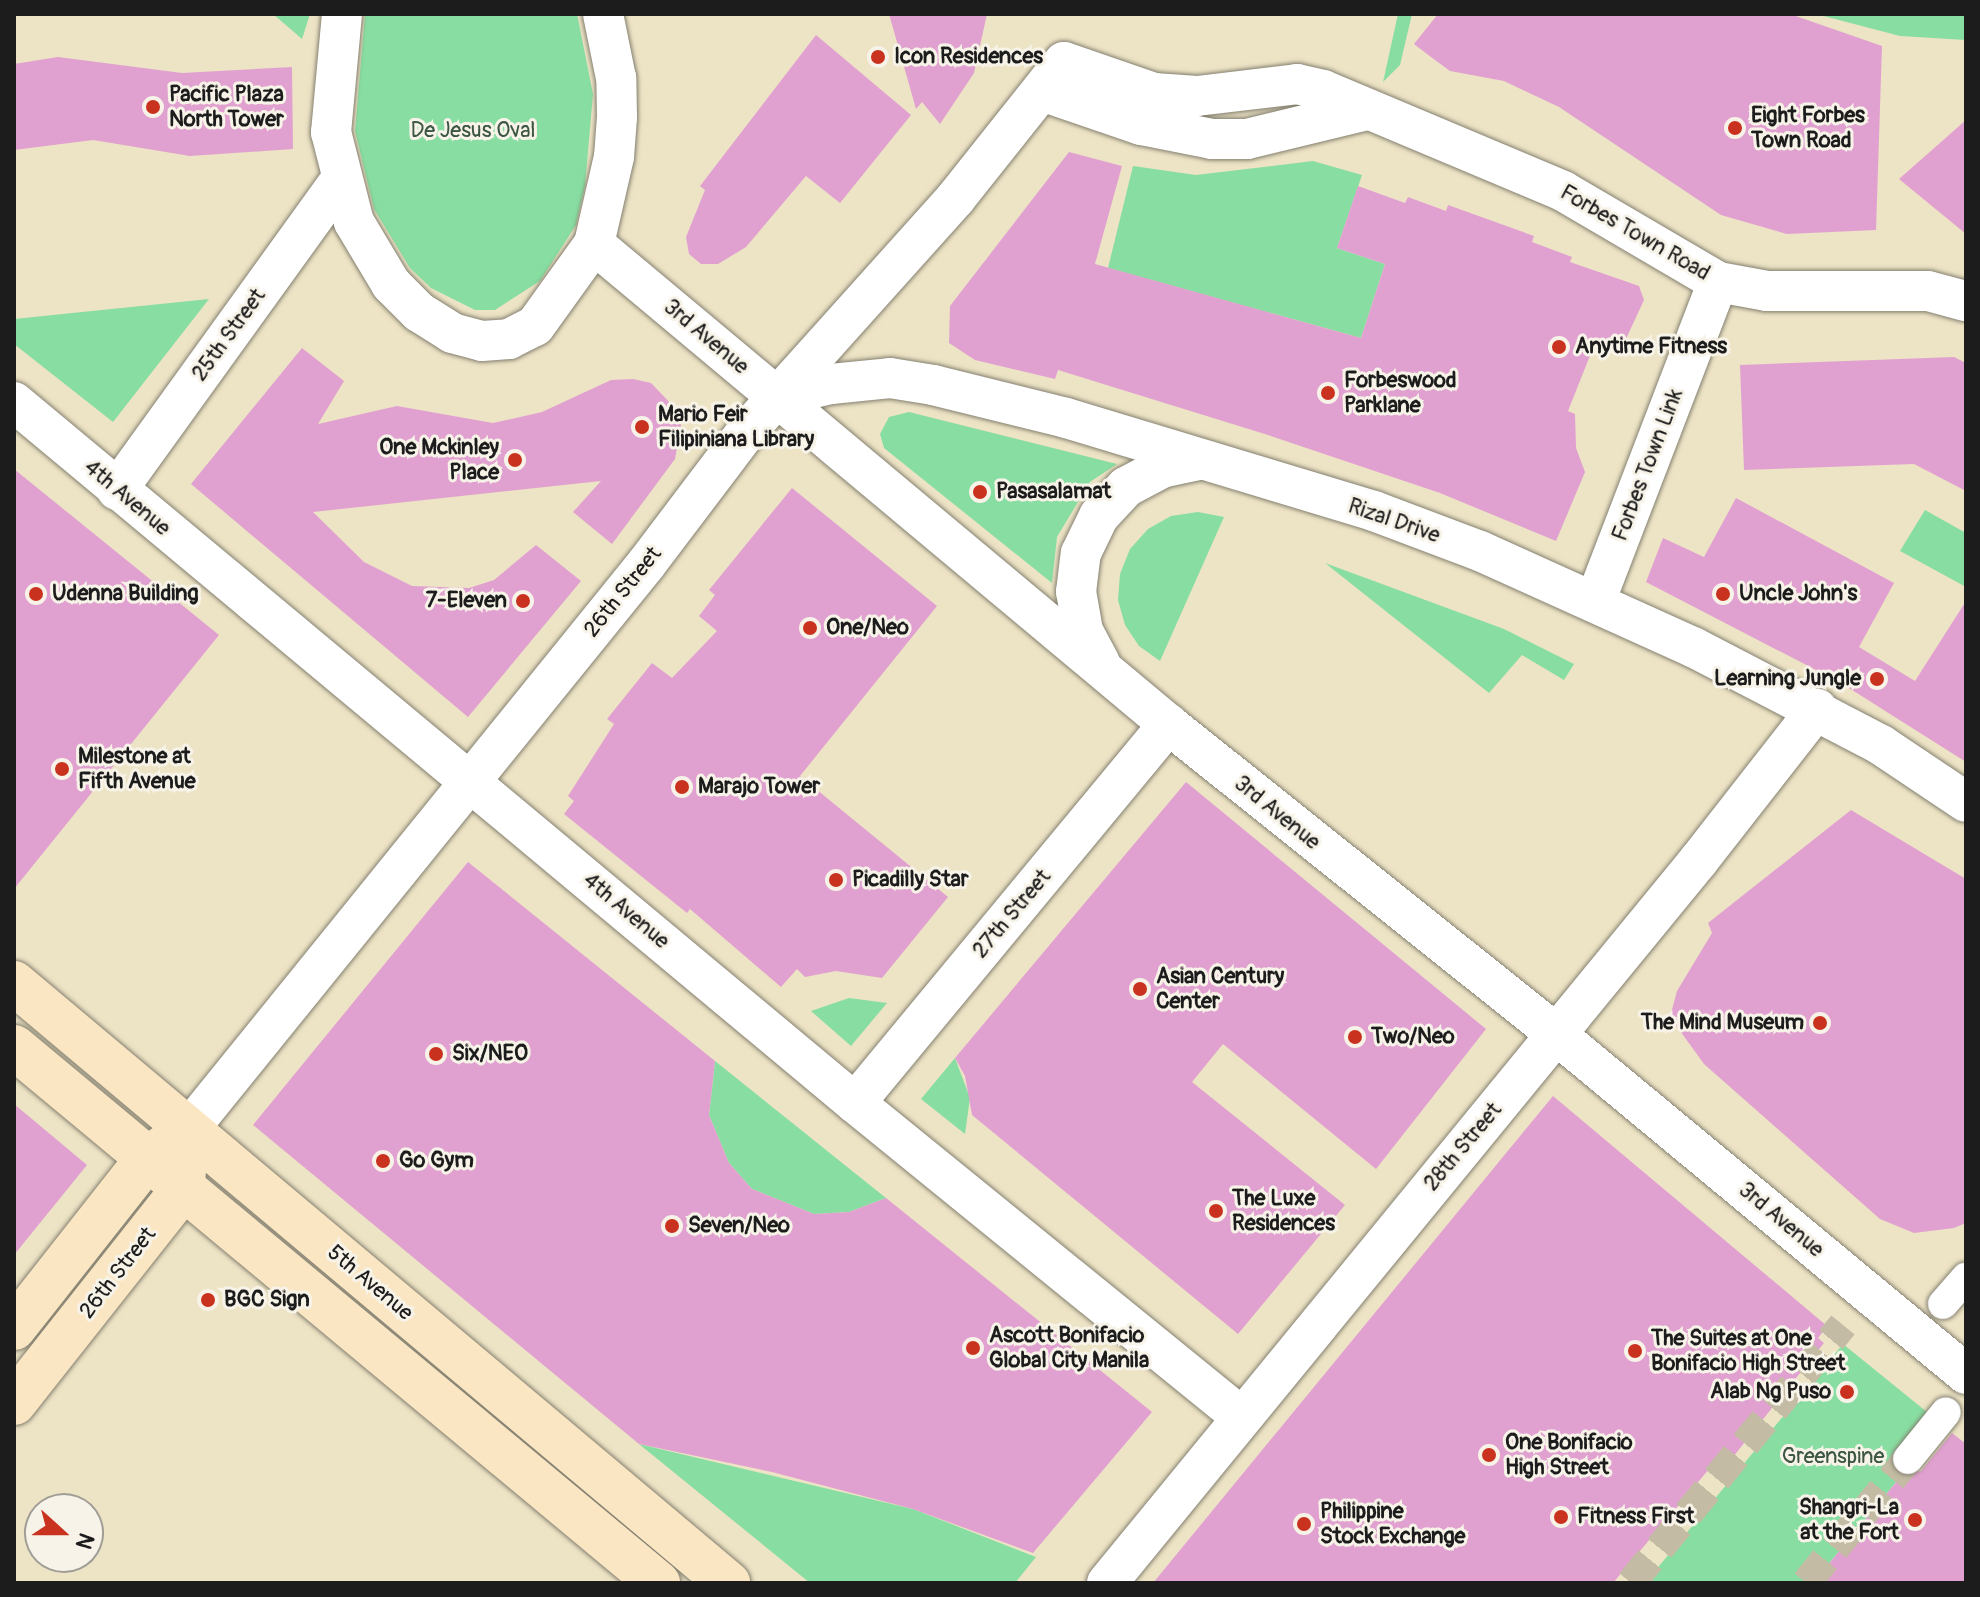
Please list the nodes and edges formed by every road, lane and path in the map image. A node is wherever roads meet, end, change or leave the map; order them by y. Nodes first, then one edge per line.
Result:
1 (342, 14) edge
2 (603, 14) edge
3 (1053, 76) joint
4 (341, 179) junction
5 (594, 244) junction
6 (1718, 282) junction
7 (1966, 301) edge
8 (777, 396) junction
9 (14, 402) edge
10 (1200, 460) junction
11 (117, 490) junction
12 (1595, 602) junction
13 (1102, 667) junction
14 (1817, 709) junction
15 (1168, 724) junction
16 (470, 781) junction
17 (1966, 802) edge
18 (14, 983) edge
19 (1557, 1035) junction
20 (14, 1047) edge
21 (855, 1103) junction
22 (189, 1129) junction
23 (146, 1160) junction
24 (182, 1190) junction
25 (1966, 1278) edge
26 (1943, 1304) dead end
27 (14, 1328) edge
28 (1966, 1374) edge
29 (14, 1403) edge
30 (1946, 1412) dead end
31 (1241, 1417) junction
32 (1908, 1459) tunnel mouth
33 (658, 1583) edge
34 (728, 1583) edge
35 (1107, 1583) edge

1 - 4 street
2 - 5 street
3 - 6 street, Forbes Town Road
3 - 8 street, 26th Street
4 - 5 street
4 - 11 street, 25th Street
5 - 8 street, 3rd Avenue
6 - 7 street, Forbes Town Road
6 - 12 street, Forbes Town Link
8 - 10 street, Rizal Drive
8 - 13 street, 3rd Avenue
8 - 16 street, 26th Street
9 - 11 street, 4th Avenue
10 - 12 street, Rizal Drive
10 - 13 street
11 - 16 street, 4th Avenue
12 - 14 street, Rizal Drive
13 - 15 street, 3rd Avenue
14 - 17 street, Rizal Drive
14 - 19 street, 28th Street
15 - 19 street, 3rd Avenue
15 - 21 street, 27th Street
16 - 21 street, 4th Avenue
16 - 22 street, 26th Street
18 - 22 main road, 5th Avenue
19 - 28 street, 3rd Avenue
19 - 31 street, 28th Street
20 - 23 main road
21 - 31 street, 4th Avenue
22 - 23 main road, 26th Street
22 - 24 main road
22 - 34 main road, 5th Avenue
23 - 24 main road
23 - 27 main road, 26th Street
24 - 29 main road, 26th Street
24 - 33 main road
25 - 26 street
30 - 32 street
31 - 35 street, 28th Street

